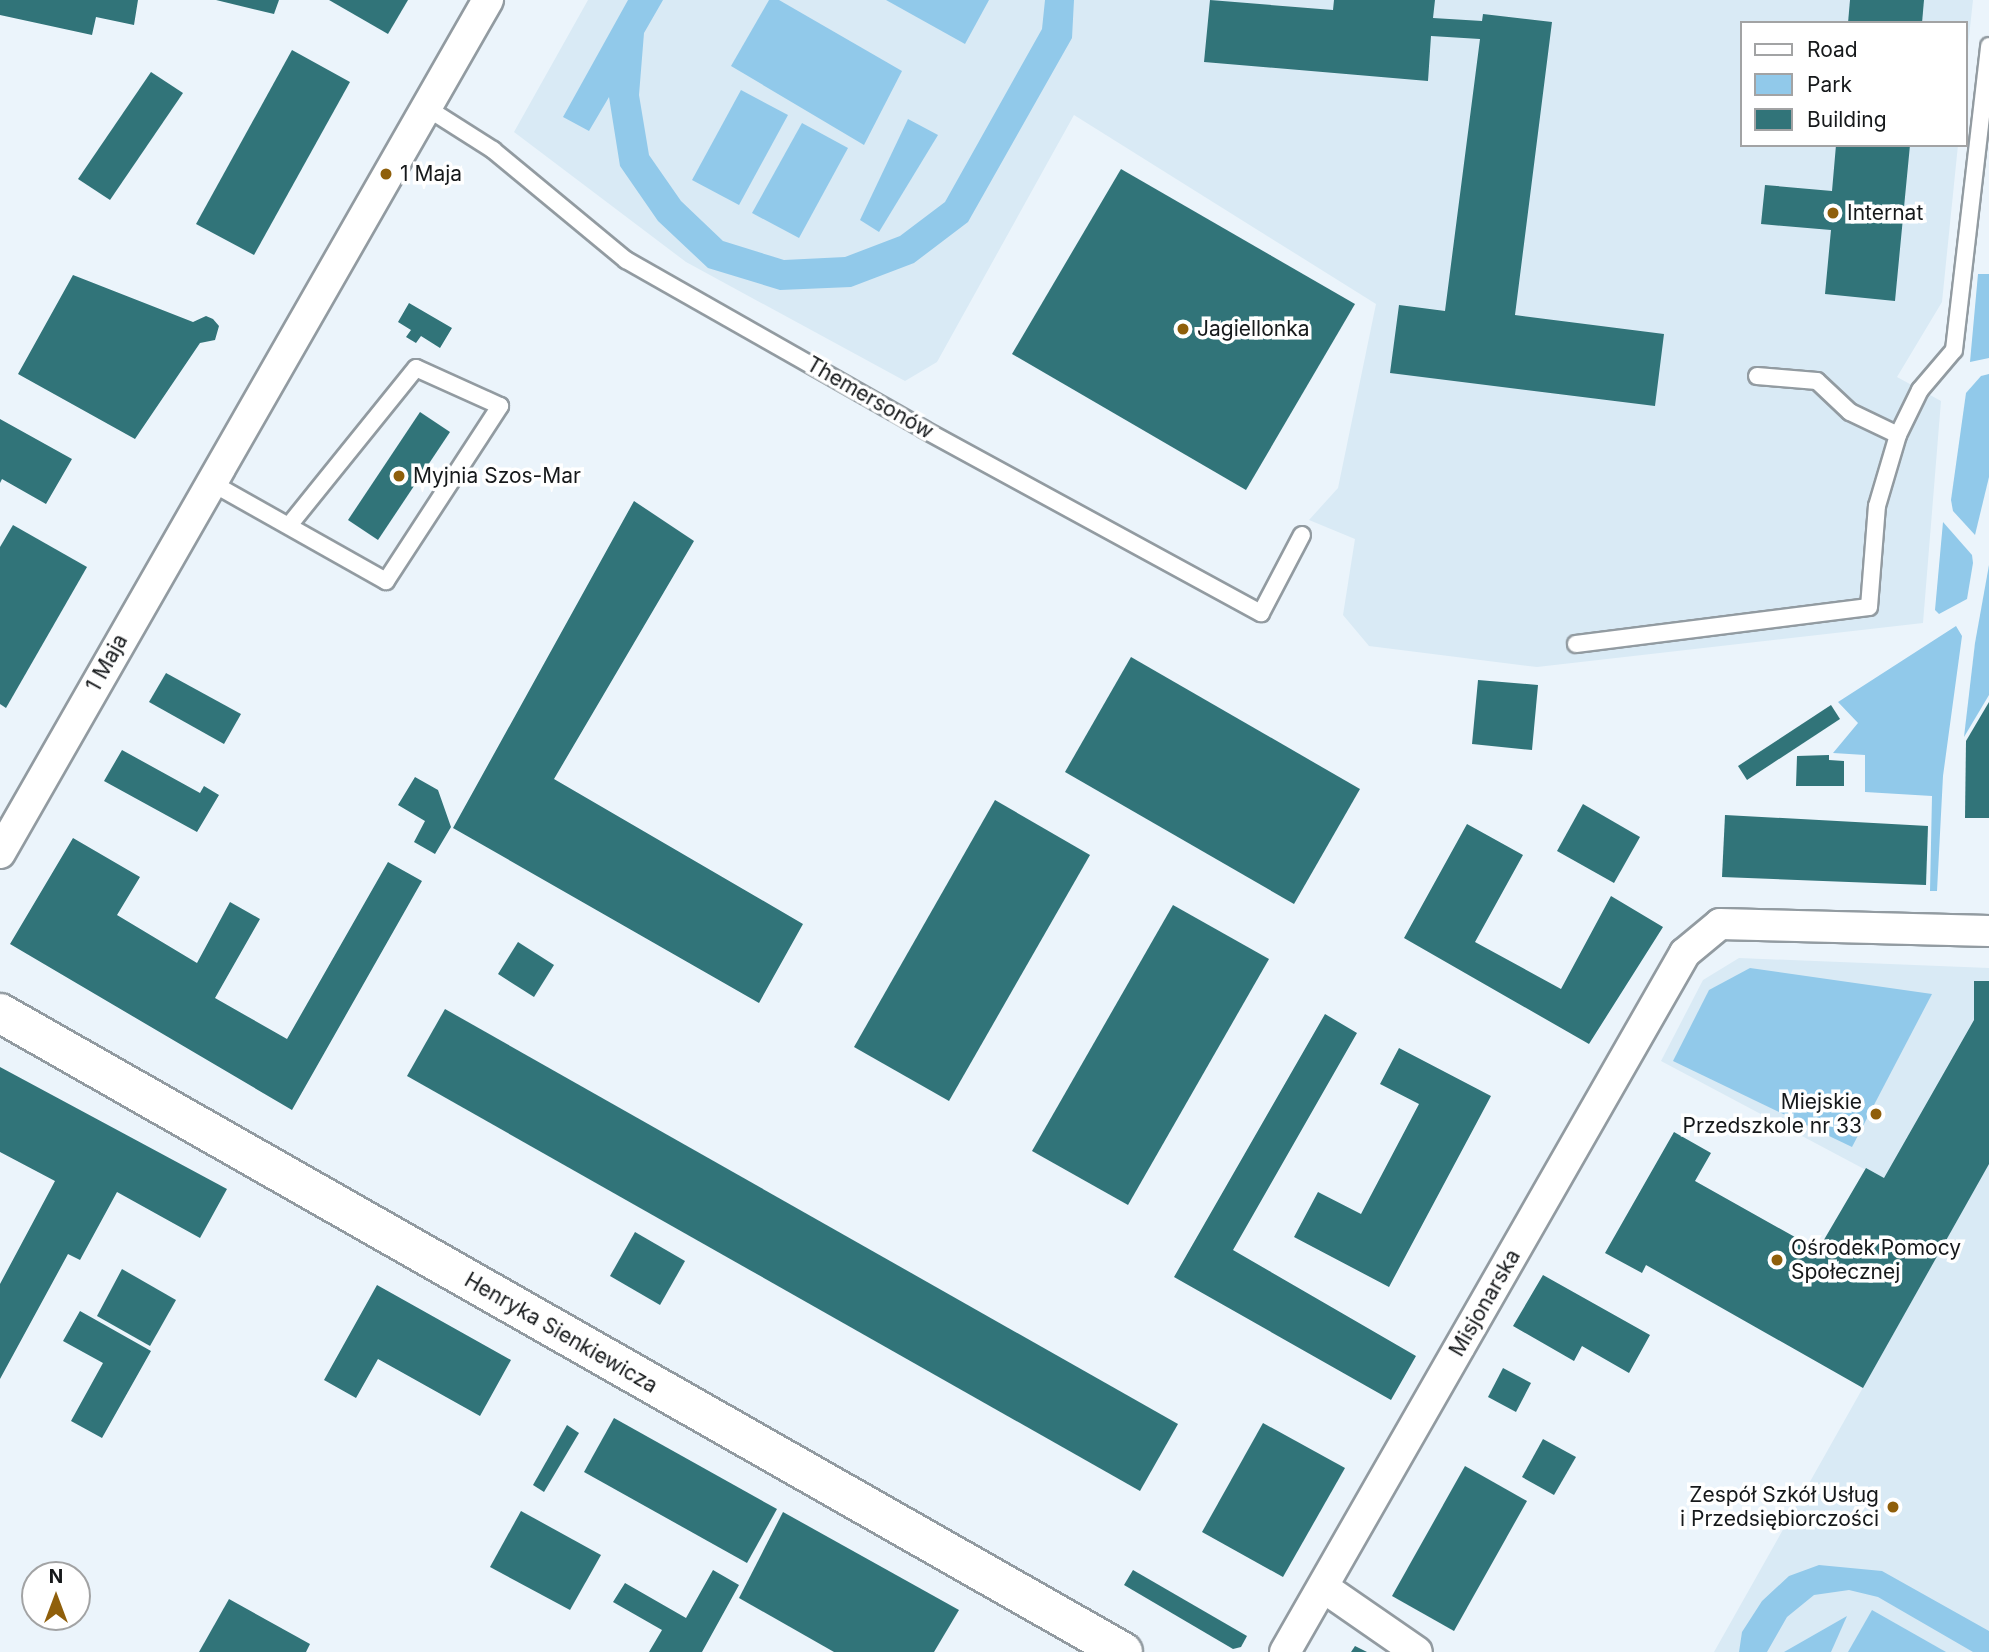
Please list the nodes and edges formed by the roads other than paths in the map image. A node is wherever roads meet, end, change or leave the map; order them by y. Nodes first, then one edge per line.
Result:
1 (488, 0) edge
2 (1989, 46) edge
3 (424, 106) junction
4 (1757, 376) dead end
5 (1898, 435) junction
6 (210, 482) junction
7 (290, 524) junction
8 (1302, 535) dead end
9 (1576, 644) dead end
10 (0, 853) edge
11 (1989, 932) edge
12 (0, 1013) edge
13 (1324, 1587) junction
14 (1123, 1652) edge
15 (1285, 1652) edge
16 (1417, 1652) edge

1 - 3 street, 1 Maja
2 - 5 lane
3 - 6 street, 1 Maja
3 - 8 lane, Themersonów
4 - 5 lane
5 - 9 lane
6 - 7 lane
6 - 10 street, 1 Maja
7 - 7 lane
11 - 13 street, Misjonarska
12 - 14 street, Henryka Sienkiewicza
13 - 15 street, Misjonarska
13 - 16 street

